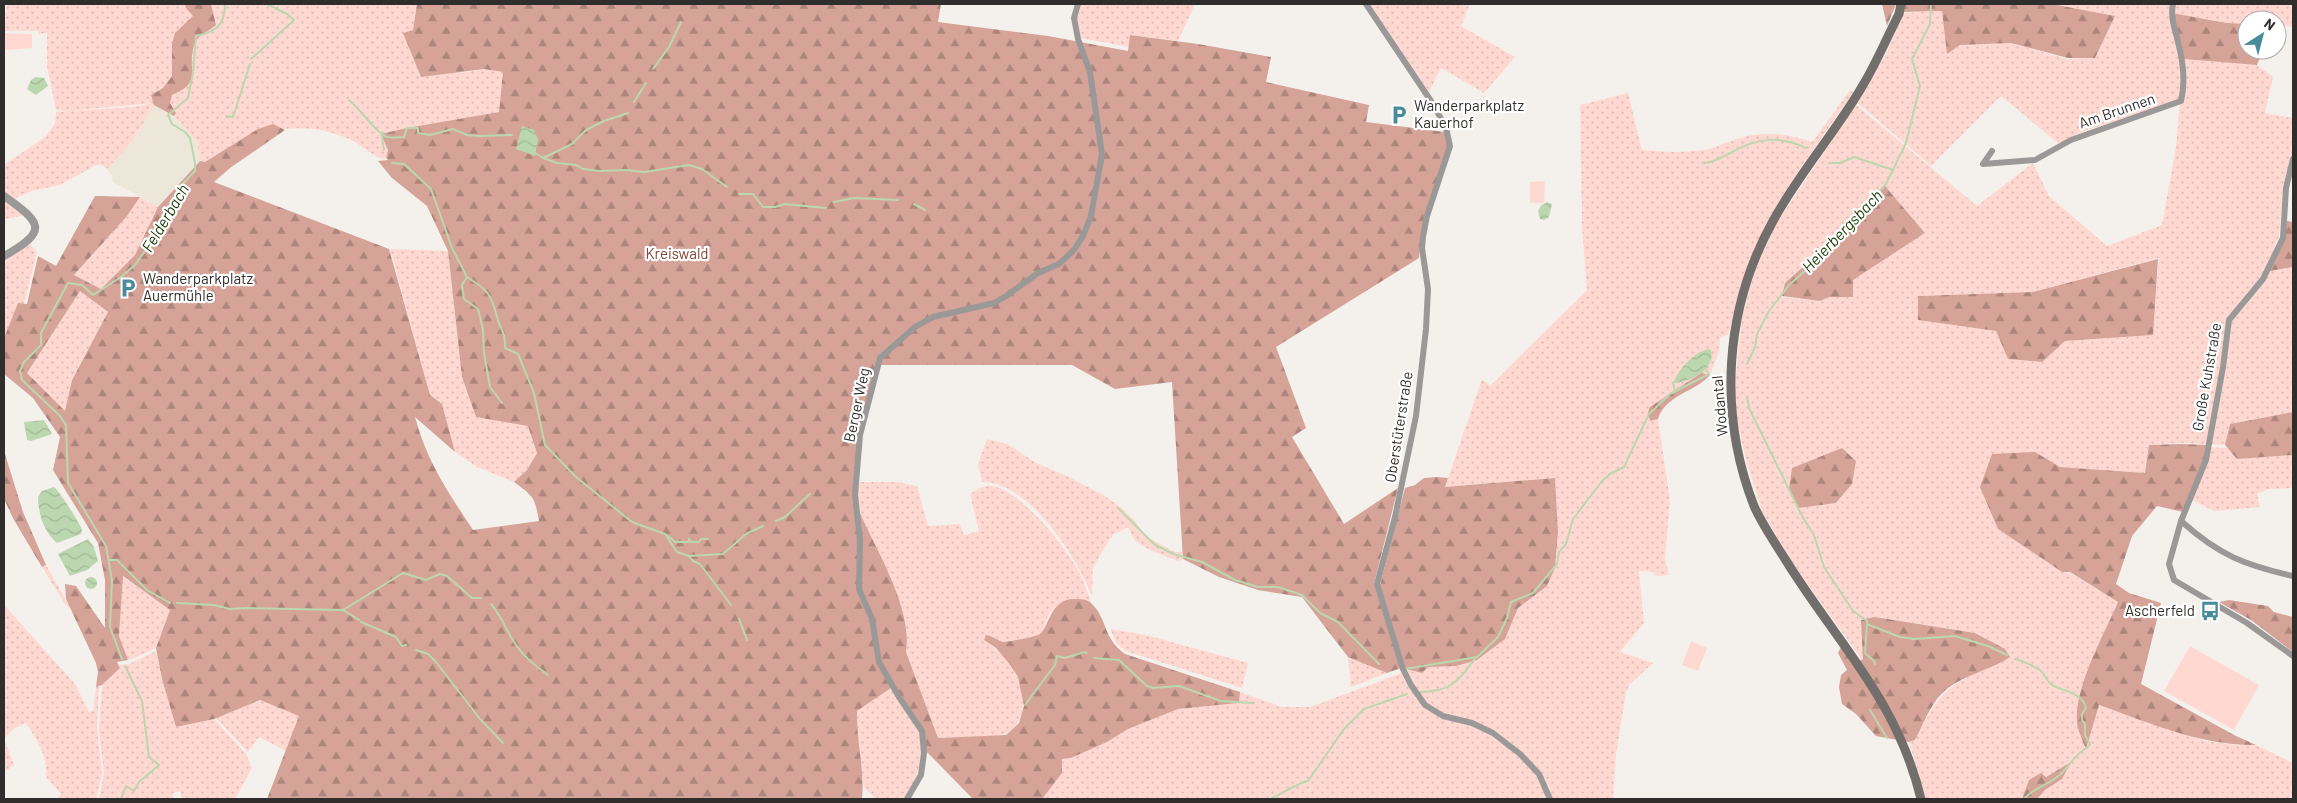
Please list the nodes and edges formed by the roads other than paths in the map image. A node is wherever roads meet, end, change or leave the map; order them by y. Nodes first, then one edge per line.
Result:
1 (1078, 4) edge
2 (1366, 4) edge
3 (1901, 4) edge
4 (2173, 4) edge
5 (1992, 151) dead end
6 (2293, 158) edge
7 (4, 196) edge
8 (4, 256) edge
9 (2181, 521) junction
10 (2293, 576) edge
11 (2293, 656) edge
12 (907, 799) edge
13 (1550, 799) edge
14 (1921, 799) edge

1 - 12 street, Berger Weg
2 - 13 street, Oberstüterstraße
3 - 14 main road, Wodantal
4 - 5 street, Am Brunnen
6 - 9 street, Große Kuhstraße
7 - 8 street
9 - 10 street
9 - 11 street, Große Kuhstraße

